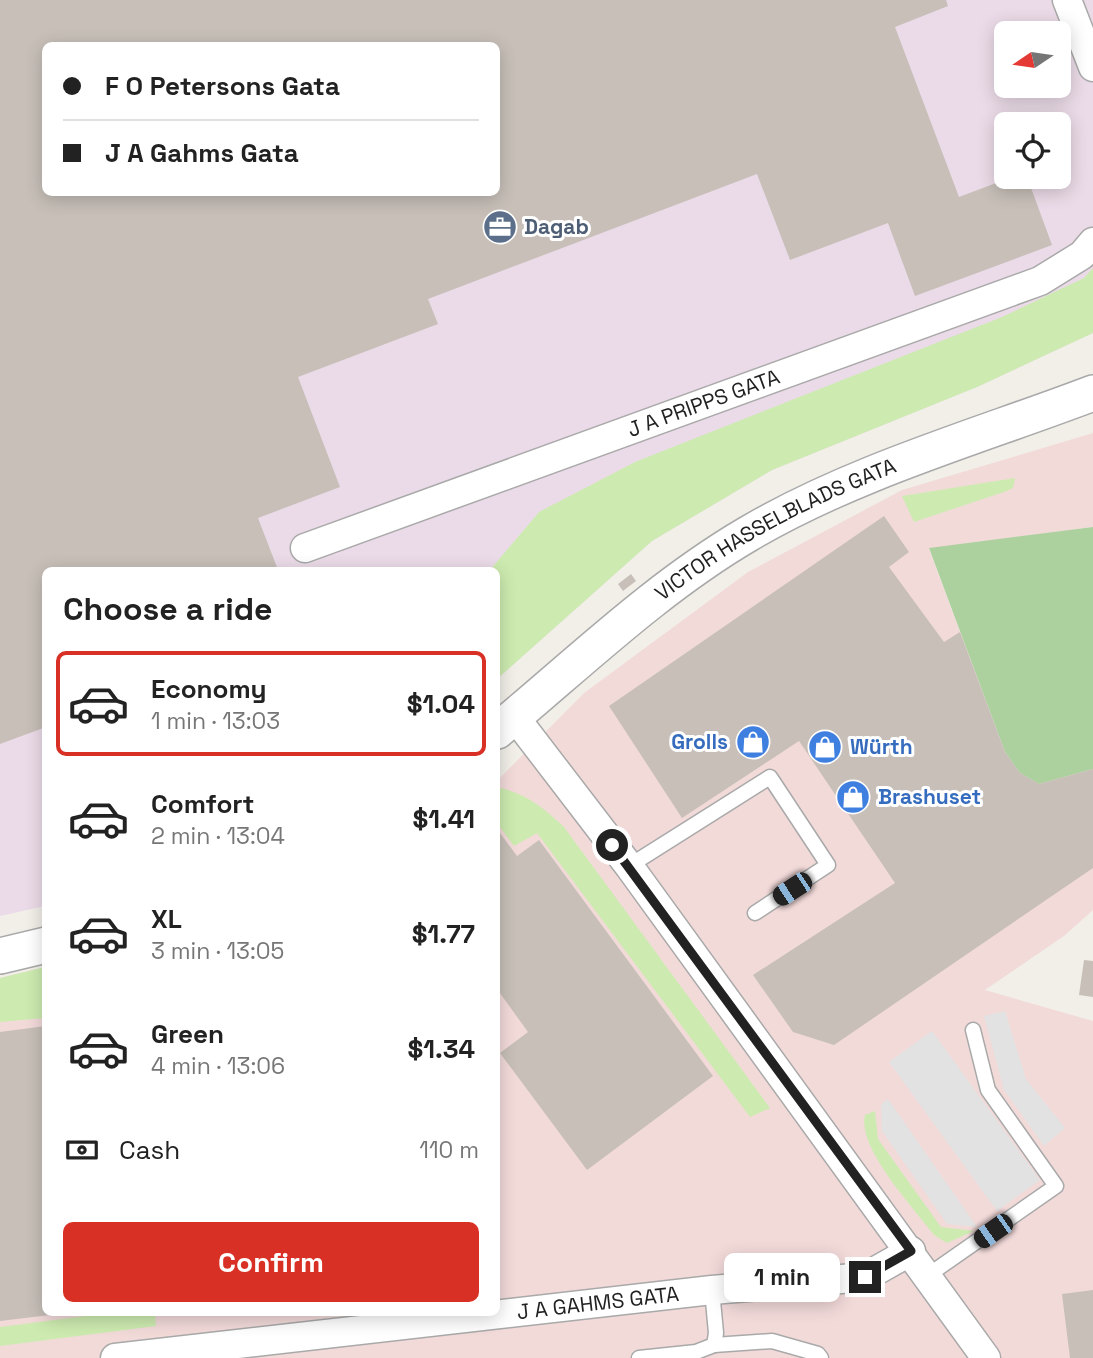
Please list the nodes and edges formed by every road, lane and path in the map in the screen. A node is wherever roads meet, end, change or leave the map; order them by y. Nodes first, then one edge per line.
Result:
1 (1078, 9) edge
2 (1093, 68) edge
3 (1093, 242) edge
4 (1093, 393) edge
5 (305, 548) dead end
6 (506, 724) edge
7 (628, 866) junction
8 (755, 913) dead end
9 (42, 946) edge
10 (0, 956) edge
11 (973, 1030) dead end
12 (911, 1251) junction
13 (927, 1276) junction
14 (712, 1290) junction
15 (500, 1314) edge
16 (484, 1316) edge
17 (714, 1345) junction
18 (115, 1358) edge
19 (639, 1358) edge
20 (821, 1358) edge
21 (986, 1358) edge

1 - 2 street
3 - 5 street, J A PRIPPS GATA
4 - 6 street, VICTOR HASSELBLADS GATA
6 - 7 street
7 - 8 lane
7 - 12 street
9 - 10 street
11 - 13 lane
12 - 13 street
12 - 14 street, J A GAHMS GATA
13 - 21 street
14 - 15 street, J A GAHMS GATA
14 - 17 lane
16 - 18 street, J A GAHMS GATA
17 - 19 lane
17 - 20 lane

